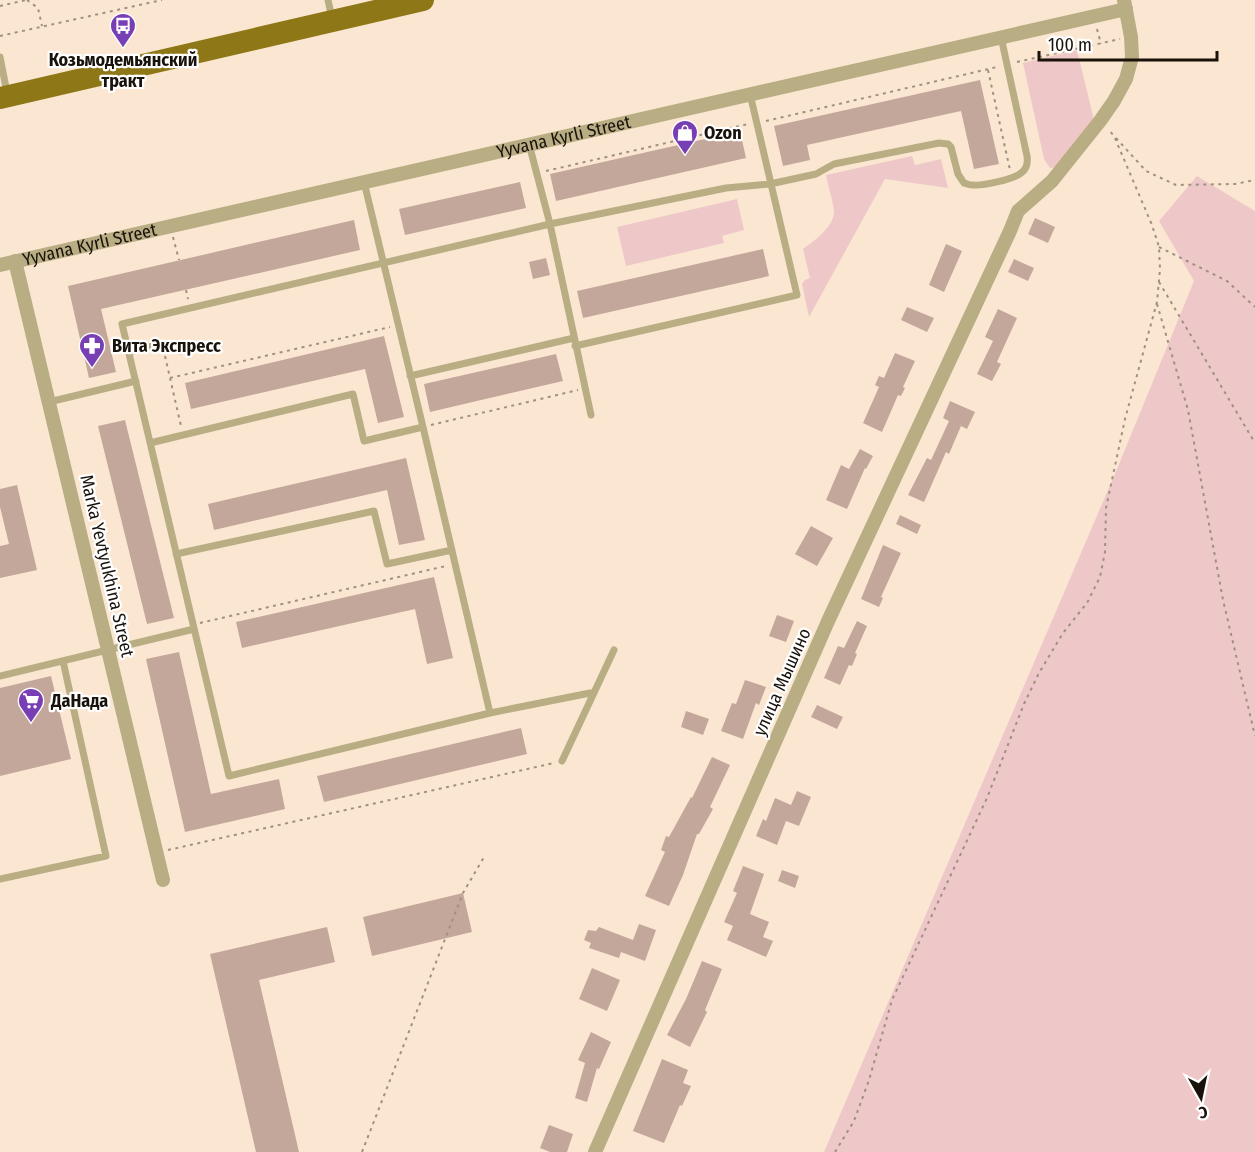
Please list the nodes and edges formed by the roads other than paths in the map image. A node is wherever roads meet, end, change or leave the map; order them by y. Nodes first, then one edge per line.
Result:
1 (423, 0) edge
2 (1125, 4) edge
3 (330, 10) edge
4 (1001, 37) junction
5 (0, 57) edge
6 (750, 94) junction
7 (4, 97) edge
8 (530, 144) junction
9 (364, 182) junction
10 (770, 184) junction
11 (550, 224) junction
12 (15, 261) junction
13 (383, 262) junction
14 (0, 265) edge
15 (574, 342) junction
16 (201, 346) dead end
17 (129, 352) junction
18 (410, 375) junction
19 (136, 381) junction
20 (50, 402) junction
21 (591, 415) dead end
22 (423, 427) junction
23 (150, 443) junction
24 (452, 550) junction
25 (176, 554) junction
26 (193, 627) junction
27 (109, 650) junction
28 (614, 651) dead end
29 (63, 661) junction
30 (0, 676) edge
31 (590, 693) dead end
32 (490, 713) junction
33 (562, 761) road end
34 (0, 879) edge
35 (163, 880) dead end
36 (595, 1152) edge

1 - 3 main road
2 - 4 street, Yyvana Kyrli Street
2 - 36 street, улица Мышино
3 - 7 main road
4 - 6 street, Yyvana Kyrli Street
4 - 10 lane
5 - 7 lane
6 - 8 street, Yyvana Kyrli Street
6 - 10 lane
8 - 9 street, Yyvana Kyrli Street
8 - 11 lane
9 - 12 street, Yyvana Kyrli Street
9 - 13 lane
10 - 11 lane
10 - 15 lane
11 - 13 lane
11 - 15 lane
12 - 14 street, Yyvana Kyrli Street
12 - 20 street, Marka Yevtyukhina Street
13 - 17 lane
13 - 18 lane
15 - 18 lane
15 - 21 lane
16 - 17 lane
17 - 19 lane
18 - 22 lane
19 - 20 lane
19 - 23 lane
20 - 27 street, Marka Yevtyukhina Street
22 - 23 lane
22 - 24 lane
23 - 25 lane
24 - 25 lane
24 - 32 lane
25 - 26 lane
26 - 27 lane
26 - 32 lane
27 - 29 lane
27 - 35 street, Marka Yevtyukhina Street
28 - 33 lane
29 - 30 lane
29 - 34 lane
31 - 32 lane

